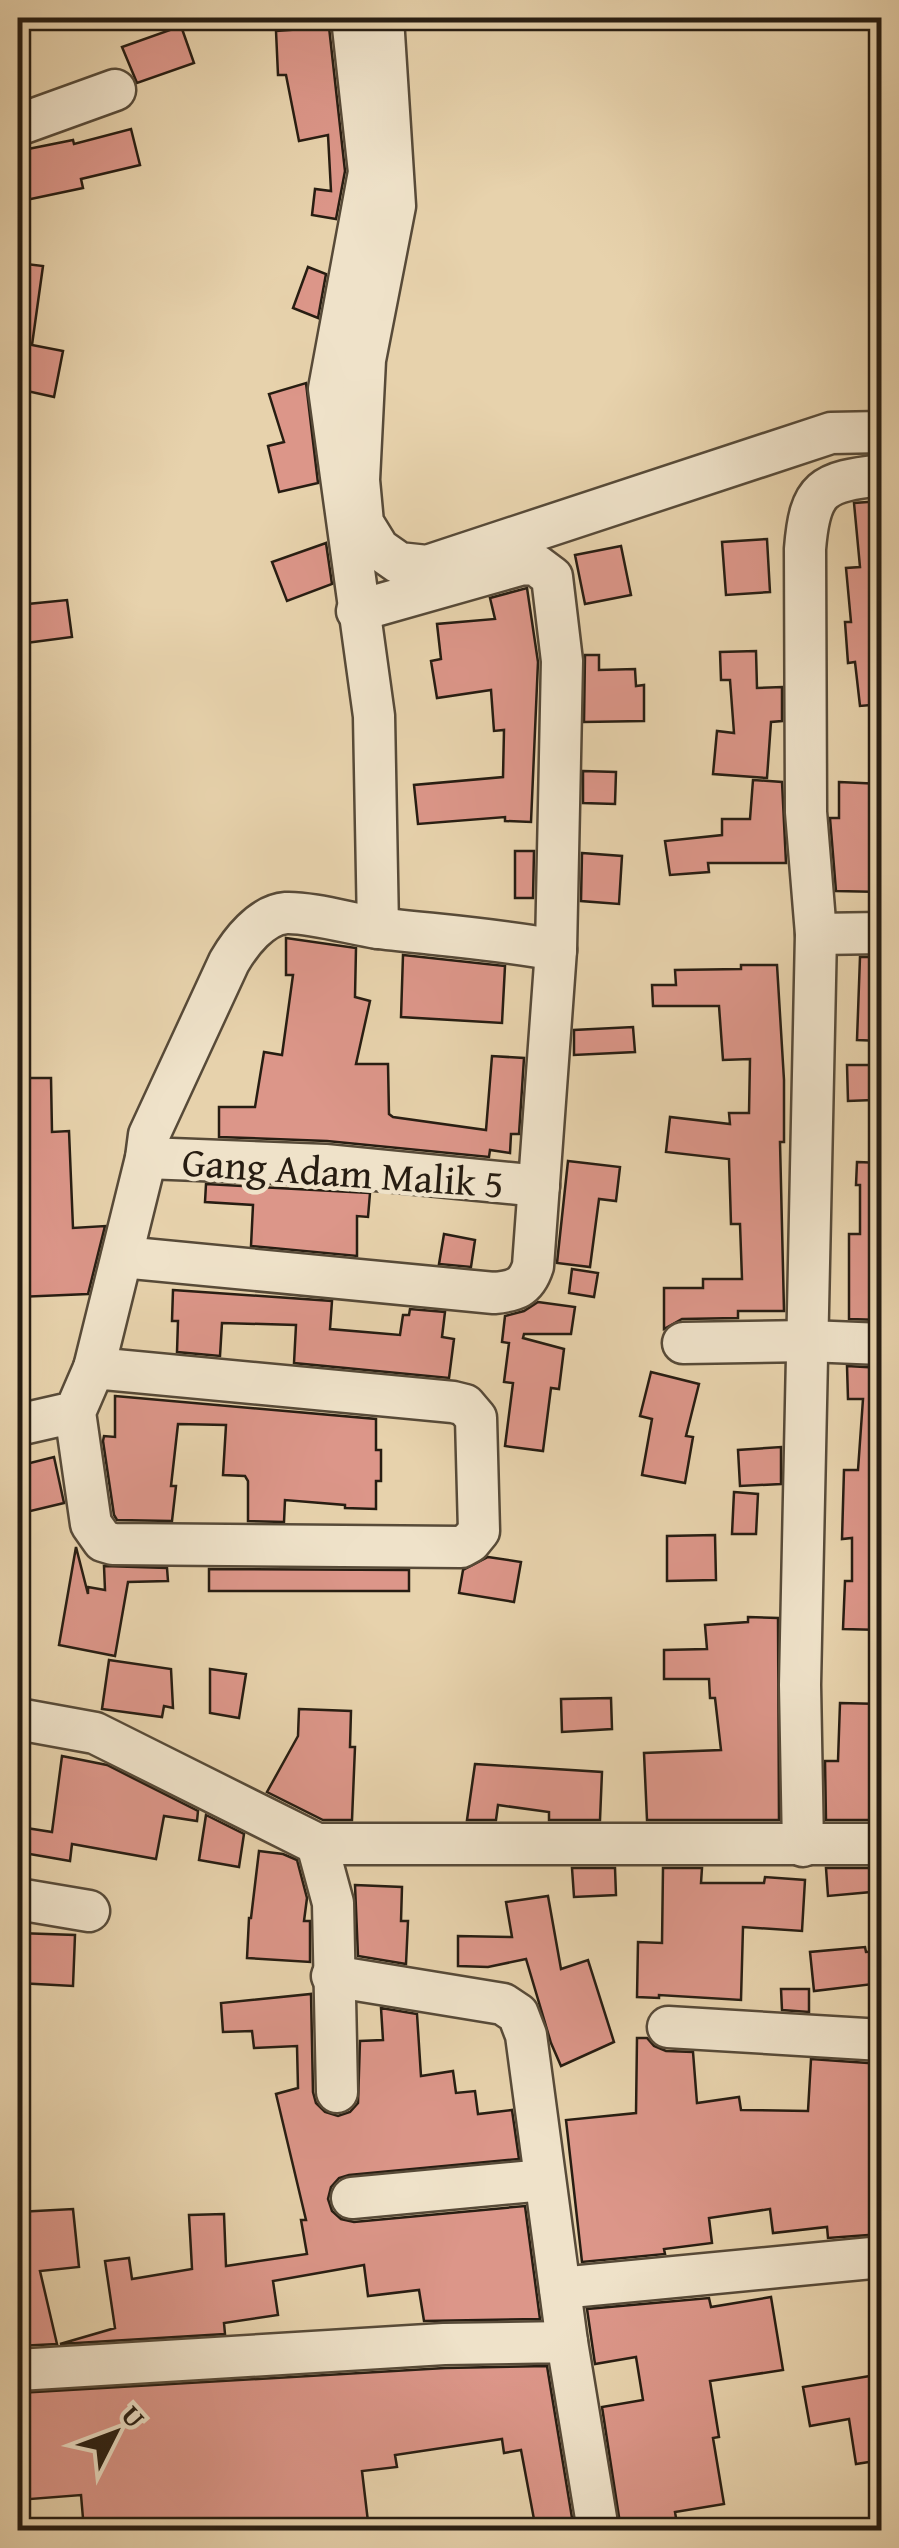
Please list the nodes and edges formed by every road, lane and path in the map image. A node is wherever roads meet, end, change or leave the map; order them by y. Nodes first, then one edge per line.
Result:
1 (352, 18) edge
2 (382, 18) edge
3 (116, 90) dead end
4 (18, 125) edge
5 (882, 432) edge
6 (882, 474) edge
7 (358, 611) junction
8 (378, 928) junction
9 (882, 933) edge
10 (816, 934) junction
11 (556, 950) junction
12 (146, 1158) junction
13 (539, 1186) junction
14 (122, 1257) junction
15 (808, 1340) junction
16 (683, 1344) dead end
17 (882, 1344) edge
18 (94, 1368) junction
19 (75, 1412) junction
20 (18, 1425) edge
21 (18, 1719) edge
22 (317, 1844) junction
23 (882, 1844) edge
24 (803, 1846) junction
25 (18, 1899) edge
26 (90, 1911) dead end
27 (332, 1976) junction
28 (668, 2027) dead end
29 (882, 2040) edge
30 (337, 2092) dead end
31 (544, 2180) junction
32 (352, 2198) dead end
33 (882, 2257) edge
34 (560, 2288) junction
35 (567, 2342) junction
36 (18, 2370) edge
37 (598, 2530) edge

1 - 7 street
2 - 5 street
3 - 4 street
6 - 10 street
7 - 8 street
7 - 11 street
8 - 11 street
8 - 12 street
9 - 10 street
10 - 15 street
11 - 13 street
12 - 13 street, Gang Adam Malik 5
12 - 14 street
13 - 14 street
14 - 18 street
15 - 16 street
15 - 17 street
15 - 24 street
18 - 19 street
18 - 19 street
19 - 20 street
21 - 22 street
22 - 24 street
22 - 27 street
23 - 24 street
25 - 26 street
27 - 30 street
27 - 31 street
28 - 29 street
31 - 32 street
31 - 34 street
33 - 34 street
34 - 35 street
35 - 36 street
35 - 37 street

